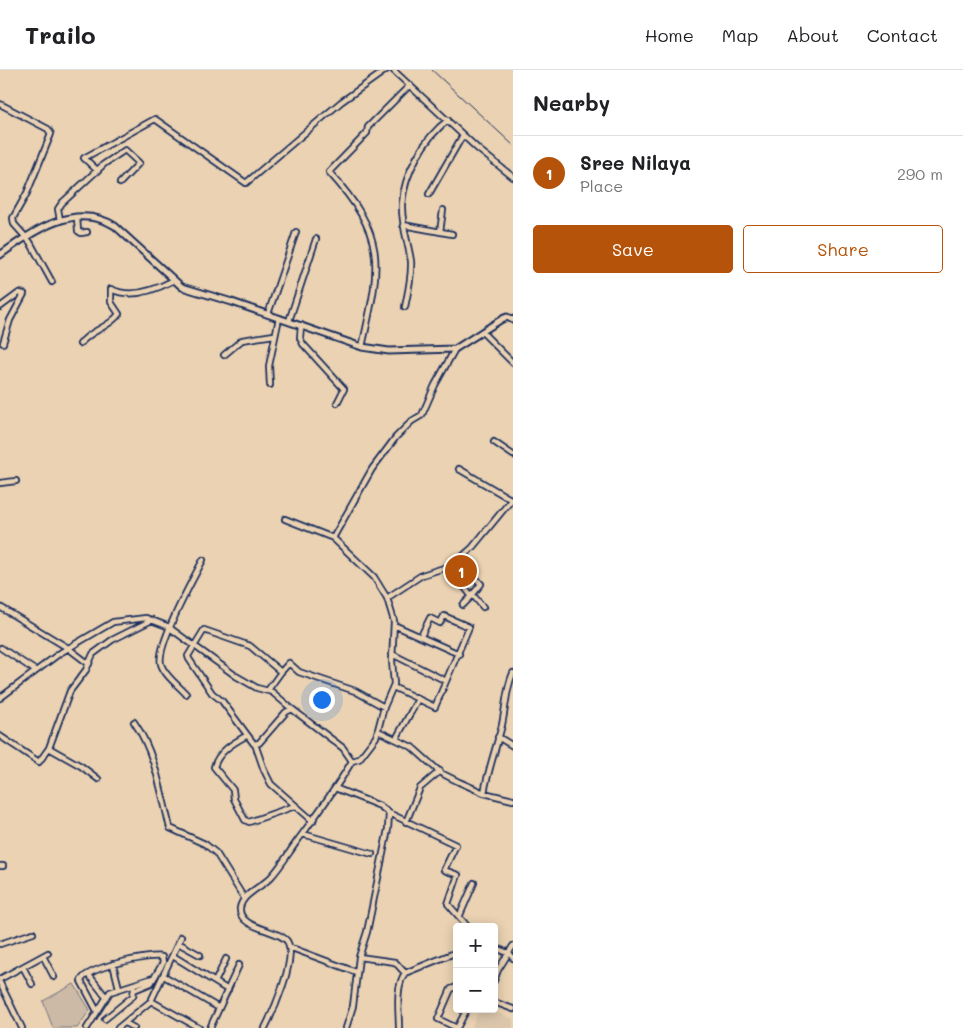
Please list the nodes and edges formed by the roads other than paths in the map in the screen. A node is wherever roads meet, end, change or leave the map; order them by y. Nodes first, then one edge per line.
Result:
1 (386, 70) edge
2 (394, 70) edge
3 (410, 85) junction
4 (0, 104) edge
5 (448, 120) junction
6 (463, 135) junction
7 (98, 170) junction
8 (513, 177) edge
9 (120, 183) dead end
10 (429, 194) dead end
11 (443, 210) dead end
12 (77, 218) junction
13 (60, 220) junction
14 (403, 225) junction
15 (87, 232) dead end
16 (296, 232) dead end
17 (440, 232) junction
18 (452, 234) dead end
19 (26, 236) junction
20 (316, 239) dead end
21 (0, 255) edge
22 (172, 281) junction
23 (52, 282) dead end
24 (405, 307) dead end
25 (0, 308) edge
26 (268, 314) junction
27 (279, 318) junction
28 (513, 320) edge
29 (289, 321) junction
30 (300, 325) junction
31 (482, 332) junction
32 (274, 335) junction
33 (3, 343) dead end
34 (80, 344) dead end
35 (362, 347) junction
36 (455, 348) junction
37 (224, 355) dead end
38 (513, 363) edge
39 (270, 386) dead end
40 (337, 404) dead end
41 (494, 442) dead end
42 (513, 455) edge
43 (459, 469) dead end
44 (16, 481) dead end
45 (0, 483) edge
46 (512, 499) edge
47 (285, 519) dead end
48 (333, 538) junction
49 (204, 560) dead end
50 (463, 564) junction
51 (451, 570) junction
52 (472, 595) junction
53 (387, 598) junction
54 (463, 606) dead end
55 (0, 607) edge
56 (483, 607) dead end
57 (152, 620) junction
58 (394, 625) junction
59 (171, 628) junction
60 (421, 636) junction
61 (194, 644) junction
62 (1, 648) edge
63 (68, 648) junction
64 (392, 654) junction
65 (459, 654) junction
66 (89, 664) junction
67 (36, 671) junction
68 (281, 672) junction
69 (513, 673) edge
70 (446, 681) junction
71 (393, 688) junction
72 (268, 690) junction
73 (186, 694) dead end
74 (0, 698) edge
75 (418, 699) junction
76 (384, 707) junction
77 (292, 709) junction
78 (134, 722) dead end
79 (378, 731) junction
80 (0, 736) edge
81 (246, 736) junction
82 (498, 737) junction
83 (396, 739) junction
84 (255, 744) junction
85 (513, 746) edge
86 (49, 748) junction
87 (352, 761) junction
88 (440, 771) junction
89 (98, 779) dead end
90 (335, 788) junction
91 (484, 793) junction
92 (513, 800) edge
93 (295, 806) junction
94 (389, 814) junction
95 (313, 821) junction
96 (406, 822) junction
97 (303, 834) junction
98 (372, 854) dead end
99 (474, 883) dead end
100 (244, 898) junction
101 (460, 915) junction
102 (465, 923) edge
103 (33, 933) dead end
104 (181, 936) dead end
105 (178, 943) junction
106 (0, 944) edge
107 (513, 946) edge
108 (288, 948) junction
109 (498, 949) edge
110 (48, 952) dead end
111 (453, 954) edge
112 (200, 955) dead end
113 (43, 956) junction
114 (172, 956) junction
115 (511, 956) edge
116 (359, 957) junction
117 (226, 959) dead end
118 (113, 964) junction
119 (239, 965) dead end
120 (23, 967) junction
121 (498, 970) edge
122 (356, 972) junction
123 (406, 973) junction
124 (88, 974) junction
125 (54, 976) dead end
126 (164, 976) junction
127 (0, 981) edge
128 (215, 982) junction
129 (32, 984) dead end
130 (133, 987) junction
131 (119, 988) junction
132 (453, 988) edge
133 (228, 990) junction
134 (106, 997) junction
135 (151, 1001) junction
136 (498, 1003) edge
137 (219, 1008) junction
138 (513, 1008) edge
139 (97, 1011) junction
140 (465, 1013) edge
141 (106, 1019) dead end
142 (125, 1023) junction
143 (22, 1028) edge
144 (87, 1028) edge
145 (118, 1028) edge
146 (134, 1028) edge
147 (199, 1028) edge
148 (210, 1028) edge
149 (265, 1028) edge
150 (346, 1028) edge
151 (399, 1028) edge

1 - 7 street
2 - 3 street
3 - 5 street
3 - 35 street
4 - 19 street
5 - 6 street
5 - 14 street
6 - 8 street
6 - 10 street
7 - 9 street
7 - 13 street
11 - 17 street
12 - 13 street
12 - 15 street
12 - 22 street
13 - 19 street
14 - 17 street
14 - 24 street
16 - 26 street
17 - 18 street
19 - 21 street
19 - 23 street
20 - 29 street
22 - 26 street
22 - 34 street
25 - 33 street
26 - 27 street
27 - 29 street
27 - 32 street
28 - 31 street
29 - 30 street
30 - 35 street
30 - 40 street
31 - 36 street
31 - 38 street
32 - 37 street
32 - 39 street
35 - 36 street
36 - 48 street
41 - 42 street
43 - 46 street
44 - 45 street
46 - 50 street
47 - 48 street
48 - 53 street
49 - 59 street
50 - 51 street
50 - 52 street
51 - 52 street
51 - 53 street
52 - 54 street
52 - 56 street
53 - 58 street
55 - 63 street
57 - 59 street
57 - 63 street
57 - 66 street
58 - 60 street
58 - 64 street
59 - 61 street
59 - 73 street
60 - 65 street
60 - 65 street
61 - 68 street
61 - 72 street
61 - 81 street
62 - 67 street
63 - 66 street
63 - 67 street
64 - 70 street
64 - 71 street
65 - 70 street
66 - 86 street
67 - 74 street
68 - 72 street
68 - 76 street
69 - 82 street
70 - 75 street
71 - 75 street
71 - 76 street
72 - 77 street
75 - 83 street
76 - 79 street
77 - 84 street
77 - 87 street
78 - 100 street
79 - 83 street
79 - 87 street
80 - 86 street
81 - 84 street
81 - 93 street
82 - 85 street
82 - 91 street
83 - 88 street
84 - 93 street
86 - 89 street
87 - 90 street
88 - 91 street
88 - 96 street
90 - 94 street
90 - 95 street
91 - 92 street
93 - 95 street
94 - 96 street
94 - 116 street
95 - 97 street
96 - 101 street
97 - 98 street
97 - 100 street
99 - 101 street
100 - 108 street
101 - 102 street
103 - 106 street
104 - 105 street
105 - 112 street
105 - 114 street
107 - 115 street
108 - 122 street
108 - 149 street
109 - 115 street
110 - 113 street
111 - 123 street
113 - 120 street
113 - 125 street
114 - 126 street
114 - 128 street
115 - 121 street
116 - 122 street
116 - 123 street
117 - 128 street
118 - 124 street
118 - 130 street
118 - 131 street
119 - 133 street
120 - 127 street
120 - 129 street
122 - 150 street
123 - 151 street
124 - 134 street
124 - 139 street
126 - 135 street
126 - 137 street
127 - 143 street
128 - 133 street
130 - 131 street
130 - 141 street
131 - 134 street
132 - 140 street
133 - 137 street
134 - 139 street
135 - 142 street
135 - 147 street
136 - 138 street
137 - 148 street
139 - 144 street
142 - 145 street
142 - 146 street

